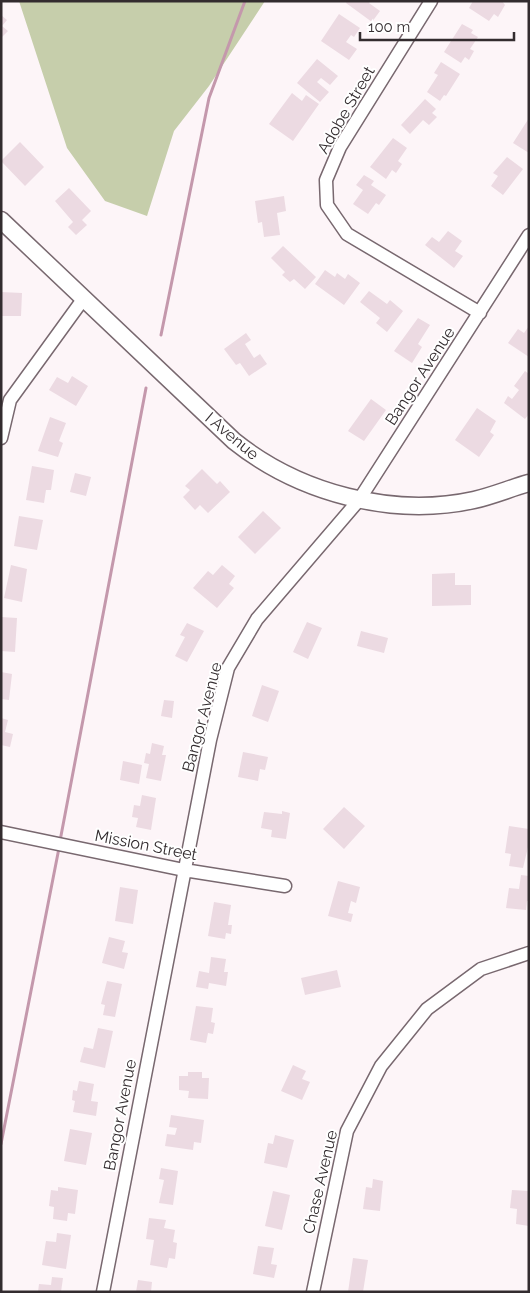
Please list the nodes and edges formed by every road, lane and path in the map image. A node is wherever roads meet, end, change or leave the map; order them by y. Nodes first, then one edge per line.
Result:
1 (431, 1) edge
2 (1, 220) edge
3 (529, 235) edge
4 (84, 298) junction
5 (480, 312) junction
6 (1, 438) edge
7 (529, 483) edge
8 (359, 500) junction
9 (1, 832) edge
10 (184, 870) junction
11 (285, 886) dead end
12 (529, 953) edge
13 (103, 1292) edge
14 (313, 1292) edge

1 - 5 street, Adobe Street
2 - 4 main road, I Avenue
3 - 5 street, Bangor Avenue
4 - 6 street
4 - 8 main road, I Avenue
5 - 8 street, Bangor Avenue
7 - 8 main road, I Avenue
8 - 10 street, Bangor Avenue
9 - 10 street, Mission Street
10 - 11 street, Mission Street
10 - 13 street, Bangor Avenue
12 - 14 street, Chase Avenue

